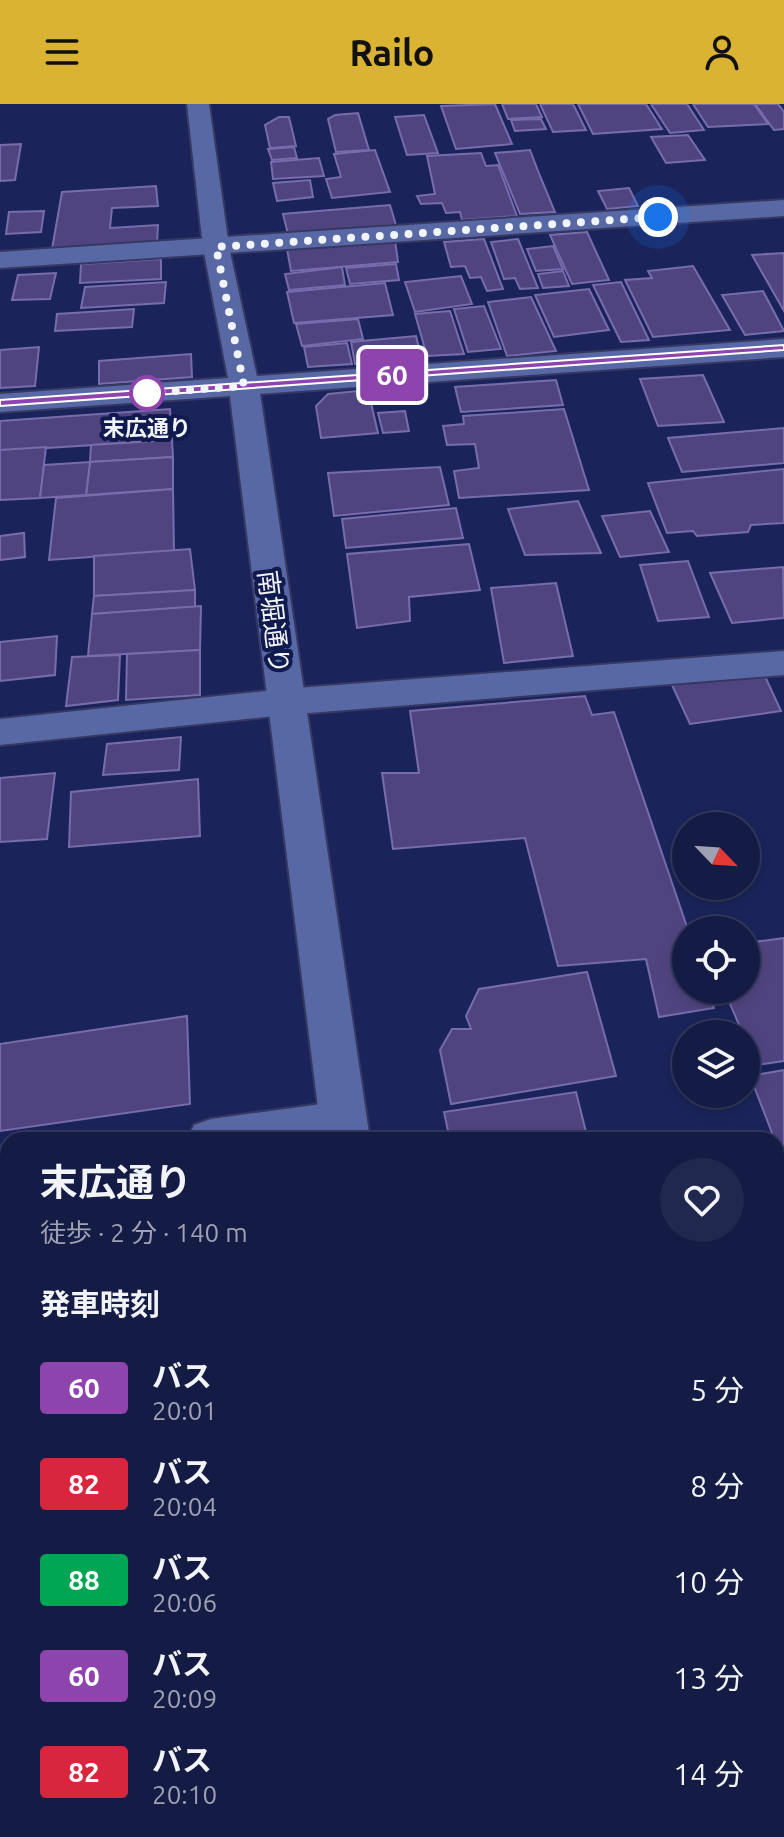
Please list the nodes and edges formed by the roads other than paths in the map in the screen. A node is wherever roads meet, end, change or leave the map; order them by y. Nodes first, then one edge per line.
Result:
1 (198, 104) edge
2 (784, 208) edge
3 (216, 247) junction
4 (0, 260) edge
5 (784, 348) edge
6 (244, 386) junction
7 (0, 403) edge
8 (784, 663) edge
9 (284, 702) junction
10 (0, 732) edge
11 (345, 1131) edge

1 - 3 street, 南堀通り
2 - 3 street
3 - 4 street
3 - 6 street, 南堀通り
5 - 6 street
6 - 7 street
6 - 9 street, 南堀通り
8 - 9 street
9 - 10 street
9 - 11 street, 南堀通り

